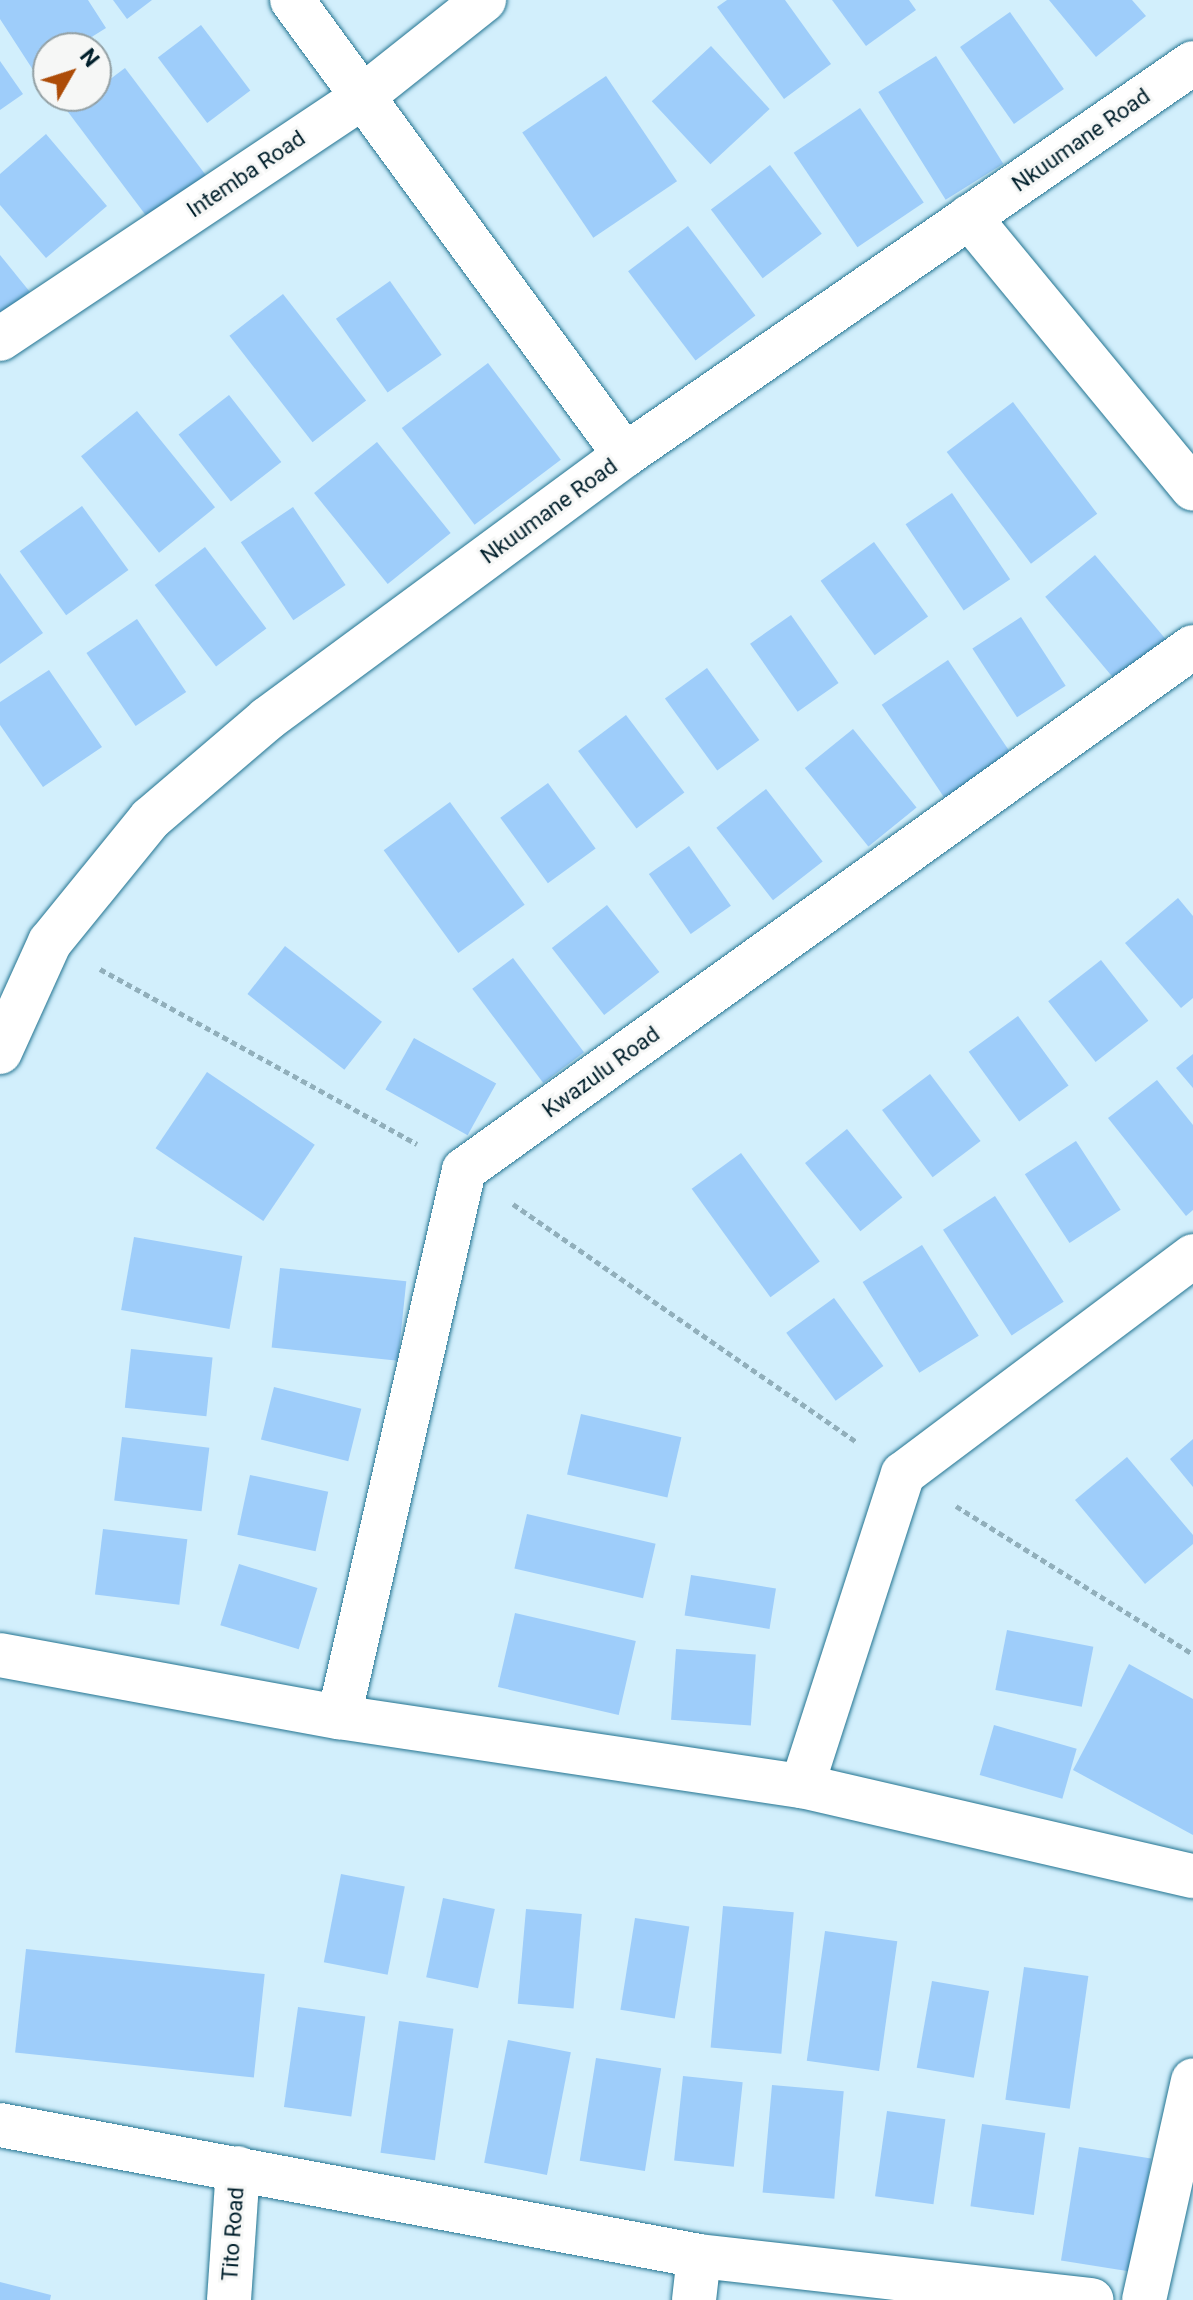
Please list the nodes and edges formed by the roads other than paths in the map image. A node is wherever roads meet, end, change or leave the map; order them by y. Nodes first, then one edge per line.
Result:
1 (292, 0) edge
2 (484, 0) edge
3 (1193, 63) edge
4 (358, 100) junction
5 (969, 217) junction
6 (0, 339) edge
7 (625, 455) junction
8 (1193, 489) edge
9 (1193, 647) edge
10 (0, 1052) edge
11 (1193, 1256) edge
12 (0, 1655) edge
13 (339, 1717) junction
14 (802, 1786) junction
15 (1193, 1876) edge
16 (1193, 2080) edge
17 (0, 2125) edge
18 (238, 2168) junction
19 (699, 2256) junction
20 (229, 2300) edge
21 (694, 2300) edge
22 (1092, 2300) edge
23 (1144, 2300) edge

1 - 4 street
2 - 4 street, Intemba Road
3 - 5 street, Nkuumane Road
4 - 6 street, Intemba Road
4 - 7 street
5 - 7 street, Nkuumane Road
5 - 8 street
7 - 10 street, Nkuumane Road
9 - 13 street, Kwazulu Road
11 - 14 street
12 - 13 street
13 - 14 street
14 - 15 street
16 - 23 street
17 - 18 street
18 - 19 street
18 - 20 street, Tito Road
19 - 21 street
19 - 22 street

